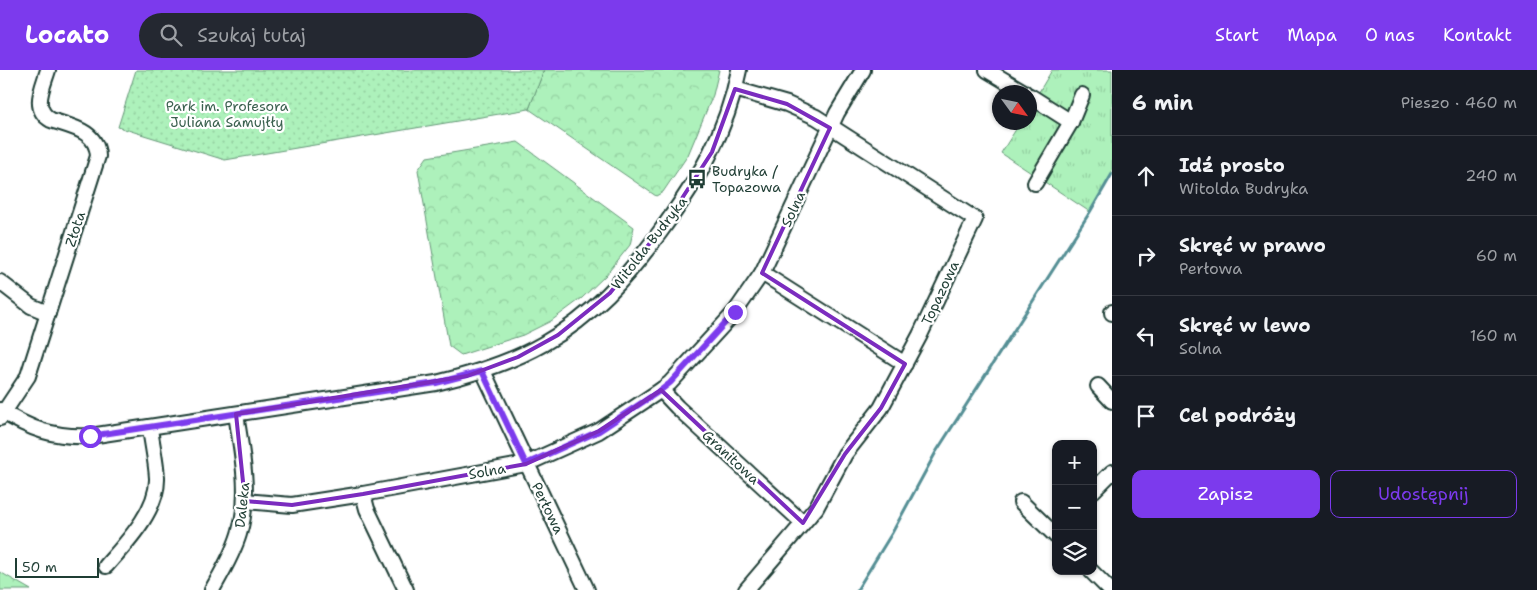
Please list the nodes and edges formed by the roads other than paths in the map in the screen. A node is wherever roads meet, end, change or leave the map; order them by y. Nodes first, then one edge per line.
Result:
1 (48, 70) edge
2 (739, 70) edge
3 (863, 70) edge
4 (987, 70) edge
5 (1012, 85) edge
6 (735, 88) junction
7 (1082, 95) dead end
8 (1037, 100) edge
9 (1071, 122) junction
10 (830, 128) junction
11 (1035, 183) dead end
12 (762, 274) junction
13 (0, 282) edge
14 (48, 313) junction
15 (905, 364) junction
16 (482, 371) junction
17 (1098, 386) dead end
18 (661, 390) junction
19 (1112, 401) edge
20 (1, 414) edge
21 (236, 414) junction
22 (150, 428) junction
23 (526, 464) junction
24 (1112, 472) edge
25 (1097, 487) edge
26 (363, 494) junction
27 (245, 501) junction
28 (1021, 502) dead end
29 (803, 523) junction
30 (1052, 530) edge
31 (106, 566) dead end
32 (1095, 575) edge
33 (212, 590) edge
34 (406, 590) edge
35 (587, 590) edge
36 (746, 590) edge
37 (1110, 590) edge

1 - 14 street, Złota
2 - 6 street, Witolda Budryka
3 - 10 street, Solna
4 - 5 street
6 - 10 street, Topazowa
6 - 16 street, Witolda Budryka
7 - 9 street
8 - 9 street
9 - 11 street
10 - 12 street, Solna
10 - 15 street, Topazowa
12 - 15 street
12 - 18 street, Solna
13 - 14 street
14 - 20 street, Złota
15 - 29 street, Topazowa
16 - 21 street, Witolda Budryka
16 - 23 street, Perłowa
17 - 19 street
18 - 23 street, Solna
18 - 29 street, Granitowa
20 - 22 street, Witolda Budryka
21 - 22 street, Witolda Budryka
21 - 27 street, Daleka
22 - 31 street
23 - 26 street, Solna
23 - 35 street, Perłowa
24 - 25 street
26 - 27 street, Solna
26 - 34 street
27 - 33 street, Daleka
28 - 30 street
29 - 36 street, Topazowa
32 - 37 street

